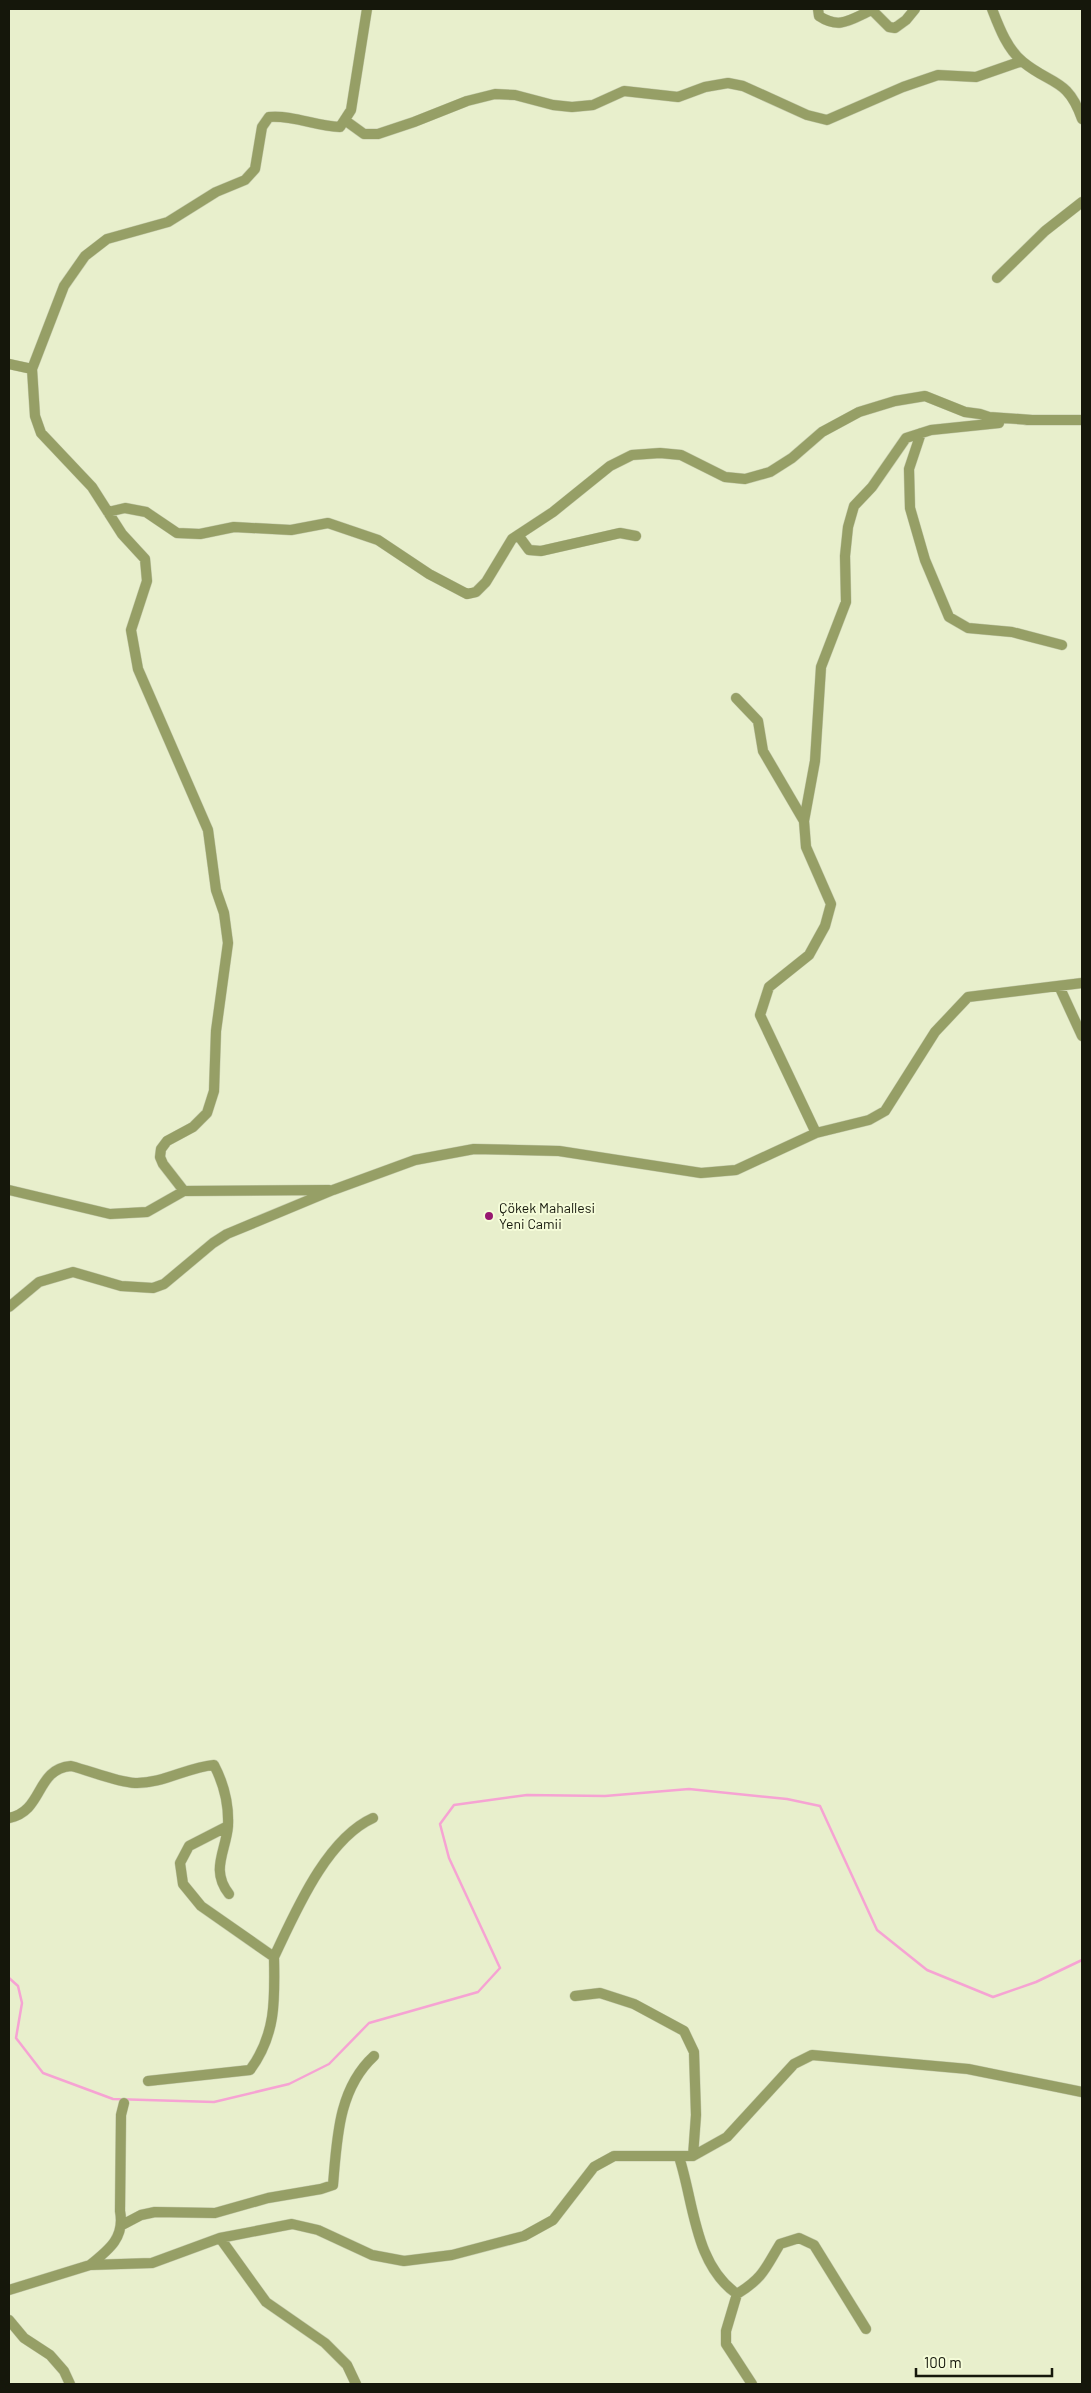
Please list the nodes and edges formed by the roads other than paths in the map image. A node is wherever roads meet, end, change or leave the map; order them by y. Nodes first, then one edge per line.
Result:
1 (367, 9) edge
2 (818, 9) edge
3 (915, 9) edge
4 (992, 9) edge
5 (1022, 61) junction
6 (1079, 102) edge
7 (1082, 119) edge
8 (346, 121) junction
9 (1082, 202) edge
10 (997, 278) dead end
11 (9, 364) edge
12 (32, 370) junction
13 (1032, 420) junction
14 (1082, 420) edge
15 (921, 433) junction
16 (108, 512) junction
17 (518, 535) junction
18 (636, 536) dead end
19 (1062, 645) dead end
20 (736, 698) dead end
21 (804, 822) junction
22 (1082, 983) edge
23 (1059, 986) junction
24 (1082, 1036) edge
25 (816, 1134) junction
26 (9, 1190) edge
27 (333, 1190) junction
28 (184, 1191) junction
29 (9, 1307) edge
30 (9, 1818) edge
31 (373, 1818) dead end
32 (228, 1826) junction
33 (229, 1894) dead end
34 (274, 1957) junction
35 (575, 1996) dead end
36 (374, 2056) dead end
37 (148, 2081) dead end
38 (1082, 2092) edge
39 (124, 2103) dead end
40 (693, 2156) junction
41 (679, 2157) junction
42 (122, 2225) junction
43 (220, 2238) junction
44 (90, 2264) junction
45 (9, 2290) edge
46 (737, 2294) junction
47 (9, 2320) edge
48 (866, 2329) dead end
49 (70, 2384) edge
50 (356, 2384) edge
51 (752, 2384) edge

1 - 8 street
2 - 3 street
4 - 5 street
5 - 6 street
5 - 8 street
6 - 7 street
8 - 12 street
9 - 10 street
11 - 12 street
12 - 16 street
13 - 14 street
13 - 15 street
13 - 17 street
15 - 19 street
15 - 21 street
16 - 17 street
16 - 28 street
17 - 18 street
20 - 21 street
21 - 25 street
22 - 23 street
23 - 24 street
23 - 25 street
25 - 27 street
26 - 28 street
27 - 28 street
27 - 29 street
30 - 32 street
31 - 34 street
32 - 33 street
32 - 34 street
34 - 37 street
35 - 40 street
36 - 42 street
38 - 40 street
39 - 42 street
40 - 41 street
41 - 43 street
41 - 46 street
42 - 44 street
43 - 44 street
43 - 50 street
44 - 45 street
46 - 48 street
46 - 51 street
47 - 49 street

